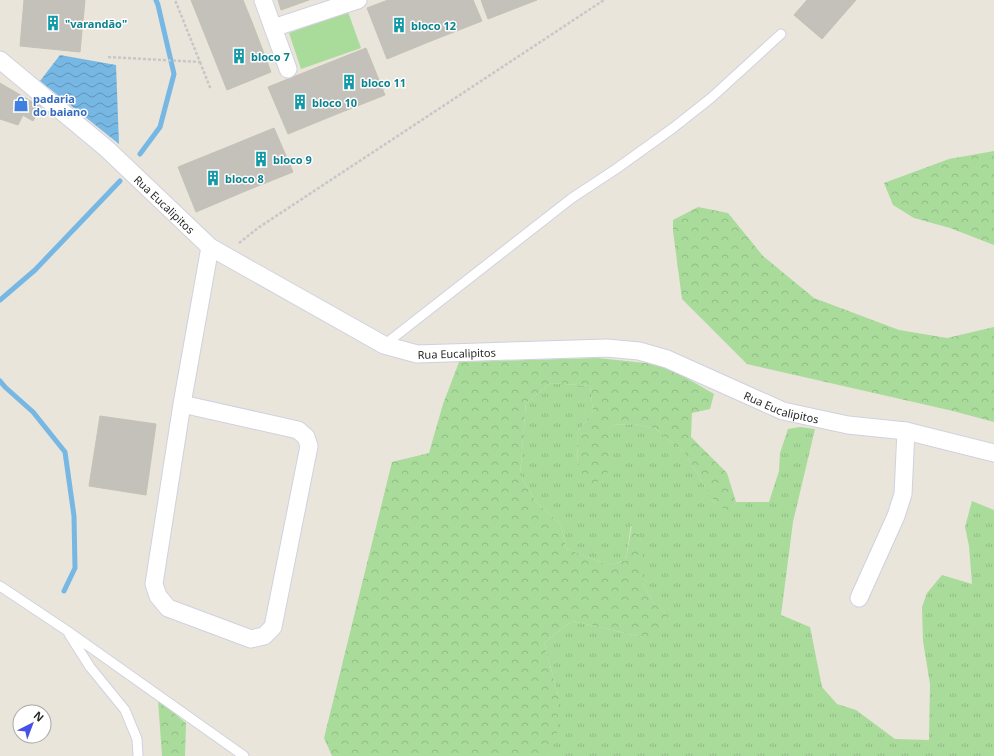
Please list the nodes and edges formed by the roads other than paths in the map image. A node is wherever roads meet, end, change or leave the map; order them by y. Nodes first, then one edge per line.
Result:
1 (263, 0) edge
2 (358, 0) edge
3 (273, 28) junction
4 (780, 34) dead end
5 (0, 60) edge
6 (288, 69) dead end
7 (217, 250) junction
8 (384, 345) junction
9 (182, 404) junction
10 (906, 431) junction
11 (994, 454) edge
12 (0, 586) edge
13 (859, 598) dead end
14 (66, 630) junction
15 (138, 756) edge
16 (244, 756) edge

1 - 3 street
2 - 3 street
3 - 6 street
4 - 8 lane
5 - 7 street, Rua Eucalipitos
7 - 8 street, Rua Eucalipitos
7 - 9 street
8 - 10 street, Rua Eucalipitos
9 - 9 street
10 - 11 street, Rua Eucalipitos
10 - 13 street
12 - 14 lane
14 - 15 lane
14 - 16 lane

